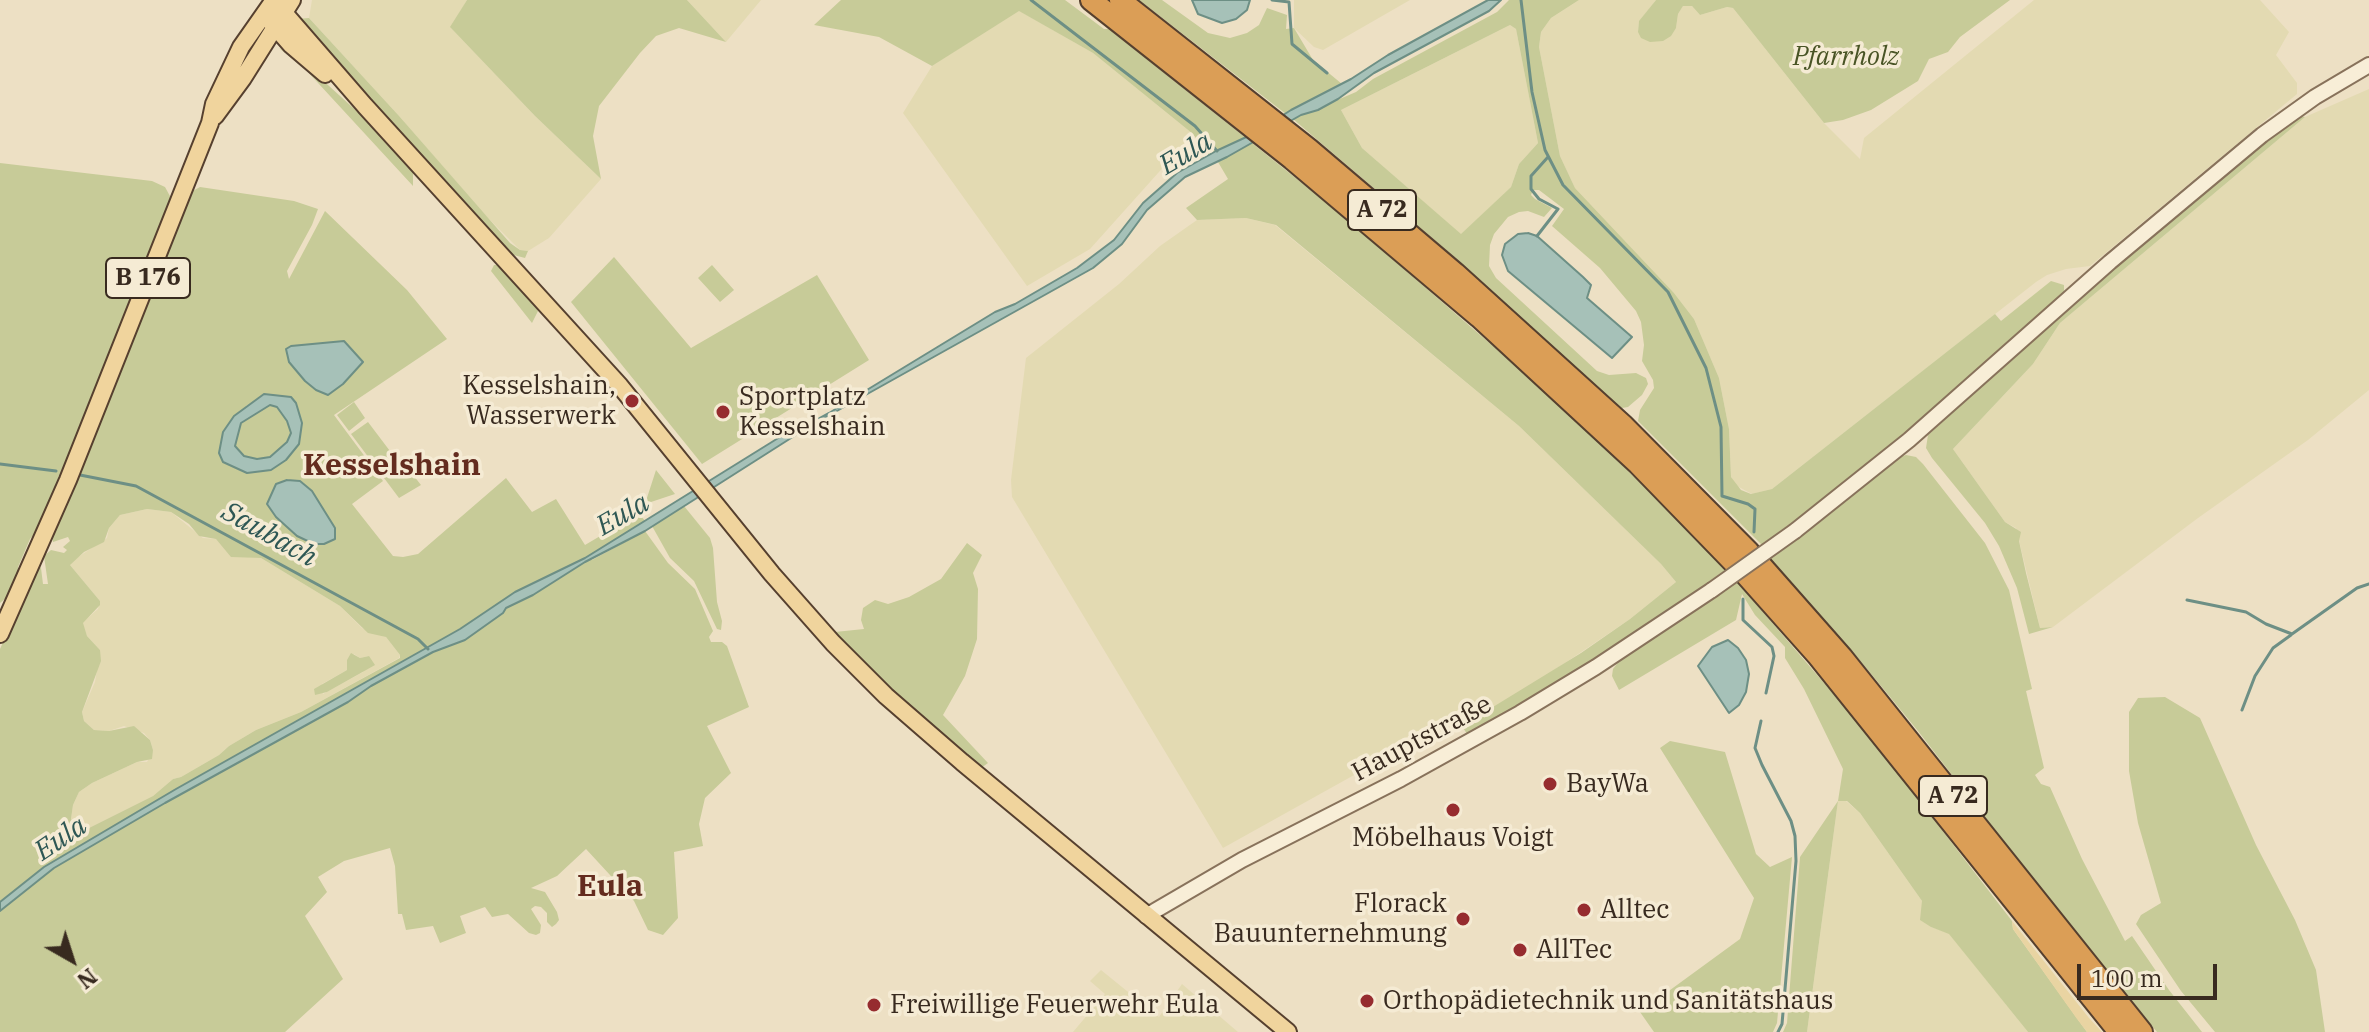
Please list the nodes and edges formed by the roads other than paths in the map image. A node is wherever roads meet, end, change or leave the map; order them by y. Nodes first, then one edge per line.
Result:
1 (1091, 0) edge
2 (1120, 0) edge
3 (277, 9) edge
4 (2369, 65) edge
5 (1236, 102) junction
6 (1747, 563) junction
7 (0, 634) edge
8 (1146, 916) junction
9 (1288, 1032) edge
10 (2119, 1032) edge
11 (2142, 1032) edge

1 - 5 highway, A 72
2 - 5 highway, A 72
3 - 7 main road, B 176
3 - 8 main road
4 - 8 street, Hauptstraße, bridge
5 - 6 highway, A 72
6 - 10 highway, A 72
6 - 11 highway, A 72
8 - 9 main road

